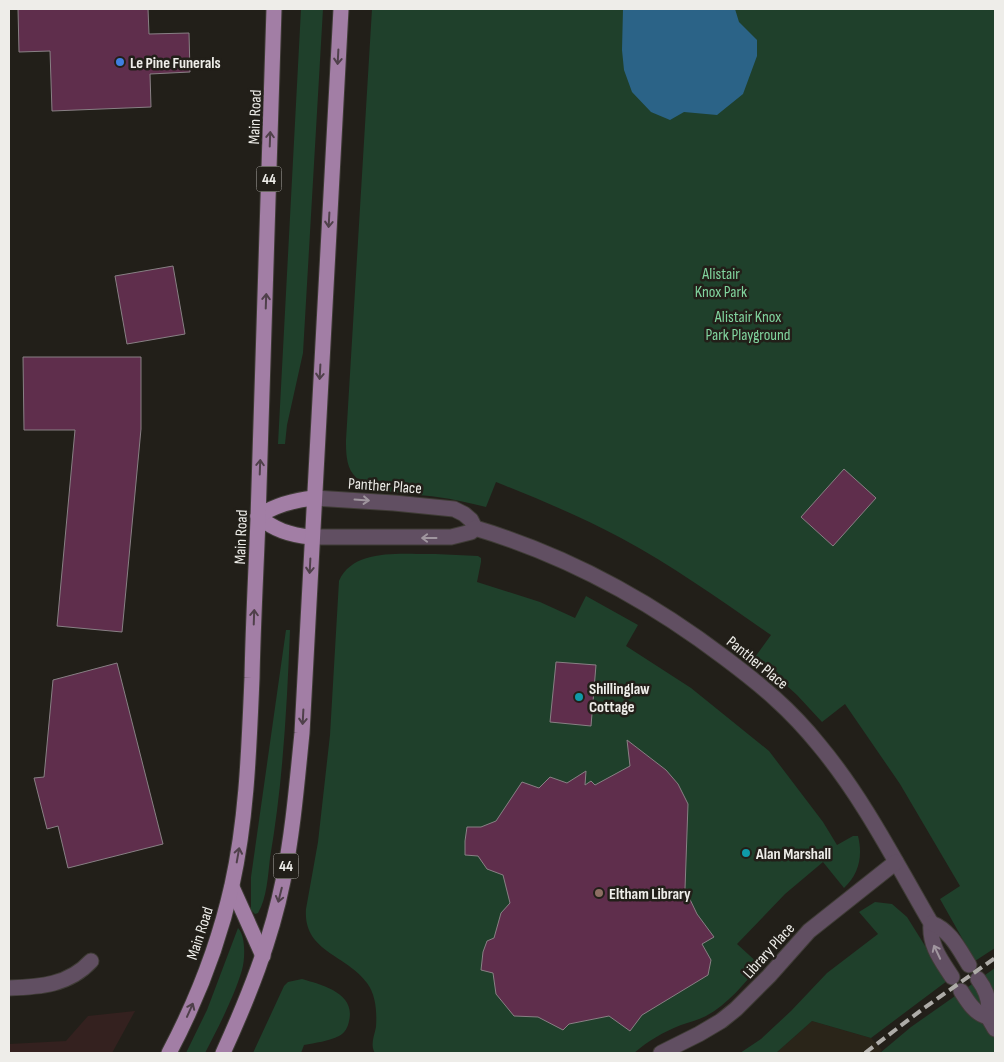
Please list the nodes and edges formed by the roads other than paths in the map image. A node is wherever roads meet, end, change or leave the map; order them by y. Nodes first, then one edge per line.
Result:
1 (274, 9) edge
2 (341, 9) edge
3 (314, 498) junction
4 (258, 516) junction
5 (475, 528) junction
6 (312, 537) junction
7 (896, 862) junction
8 (232, 887) junction
9 (931, 924) junction
10 (264, 956) junction
11 (91, 961) dead end
12 (969, 965) dead end
13 (952, 977) dead end
14 (978, 979) dead end
15 (9, 988) edge
16 (961, 991) dead end
17 (992, 1023) edge
18 (169, 1053) edge
19 (223, 1053) edge
20 (661, 1053) edge

4 -> 1 main road, Main Road / 44
2 -> 3 main road, 44
3 - 4 main road
3 -> 5 street, Panther Place
3 - 6 main road, 44
4 - 6 main road
8 -> 4 main road, Main Road / 44
5 -> 6 street
5 - 7 street, Panther Place
6 -> 10 main road, 44
7 - 9 street, Panther Place
7 - 20 street, Library Place
8 - 10 main road
18 -> 8 main road, Main Road / 44
9 - 12 street, Panther Place
13 -> 9 street, Panther Place
10 - 19 main road, 44
11 - 15 street
14 - 17 street
16 - 17 street

